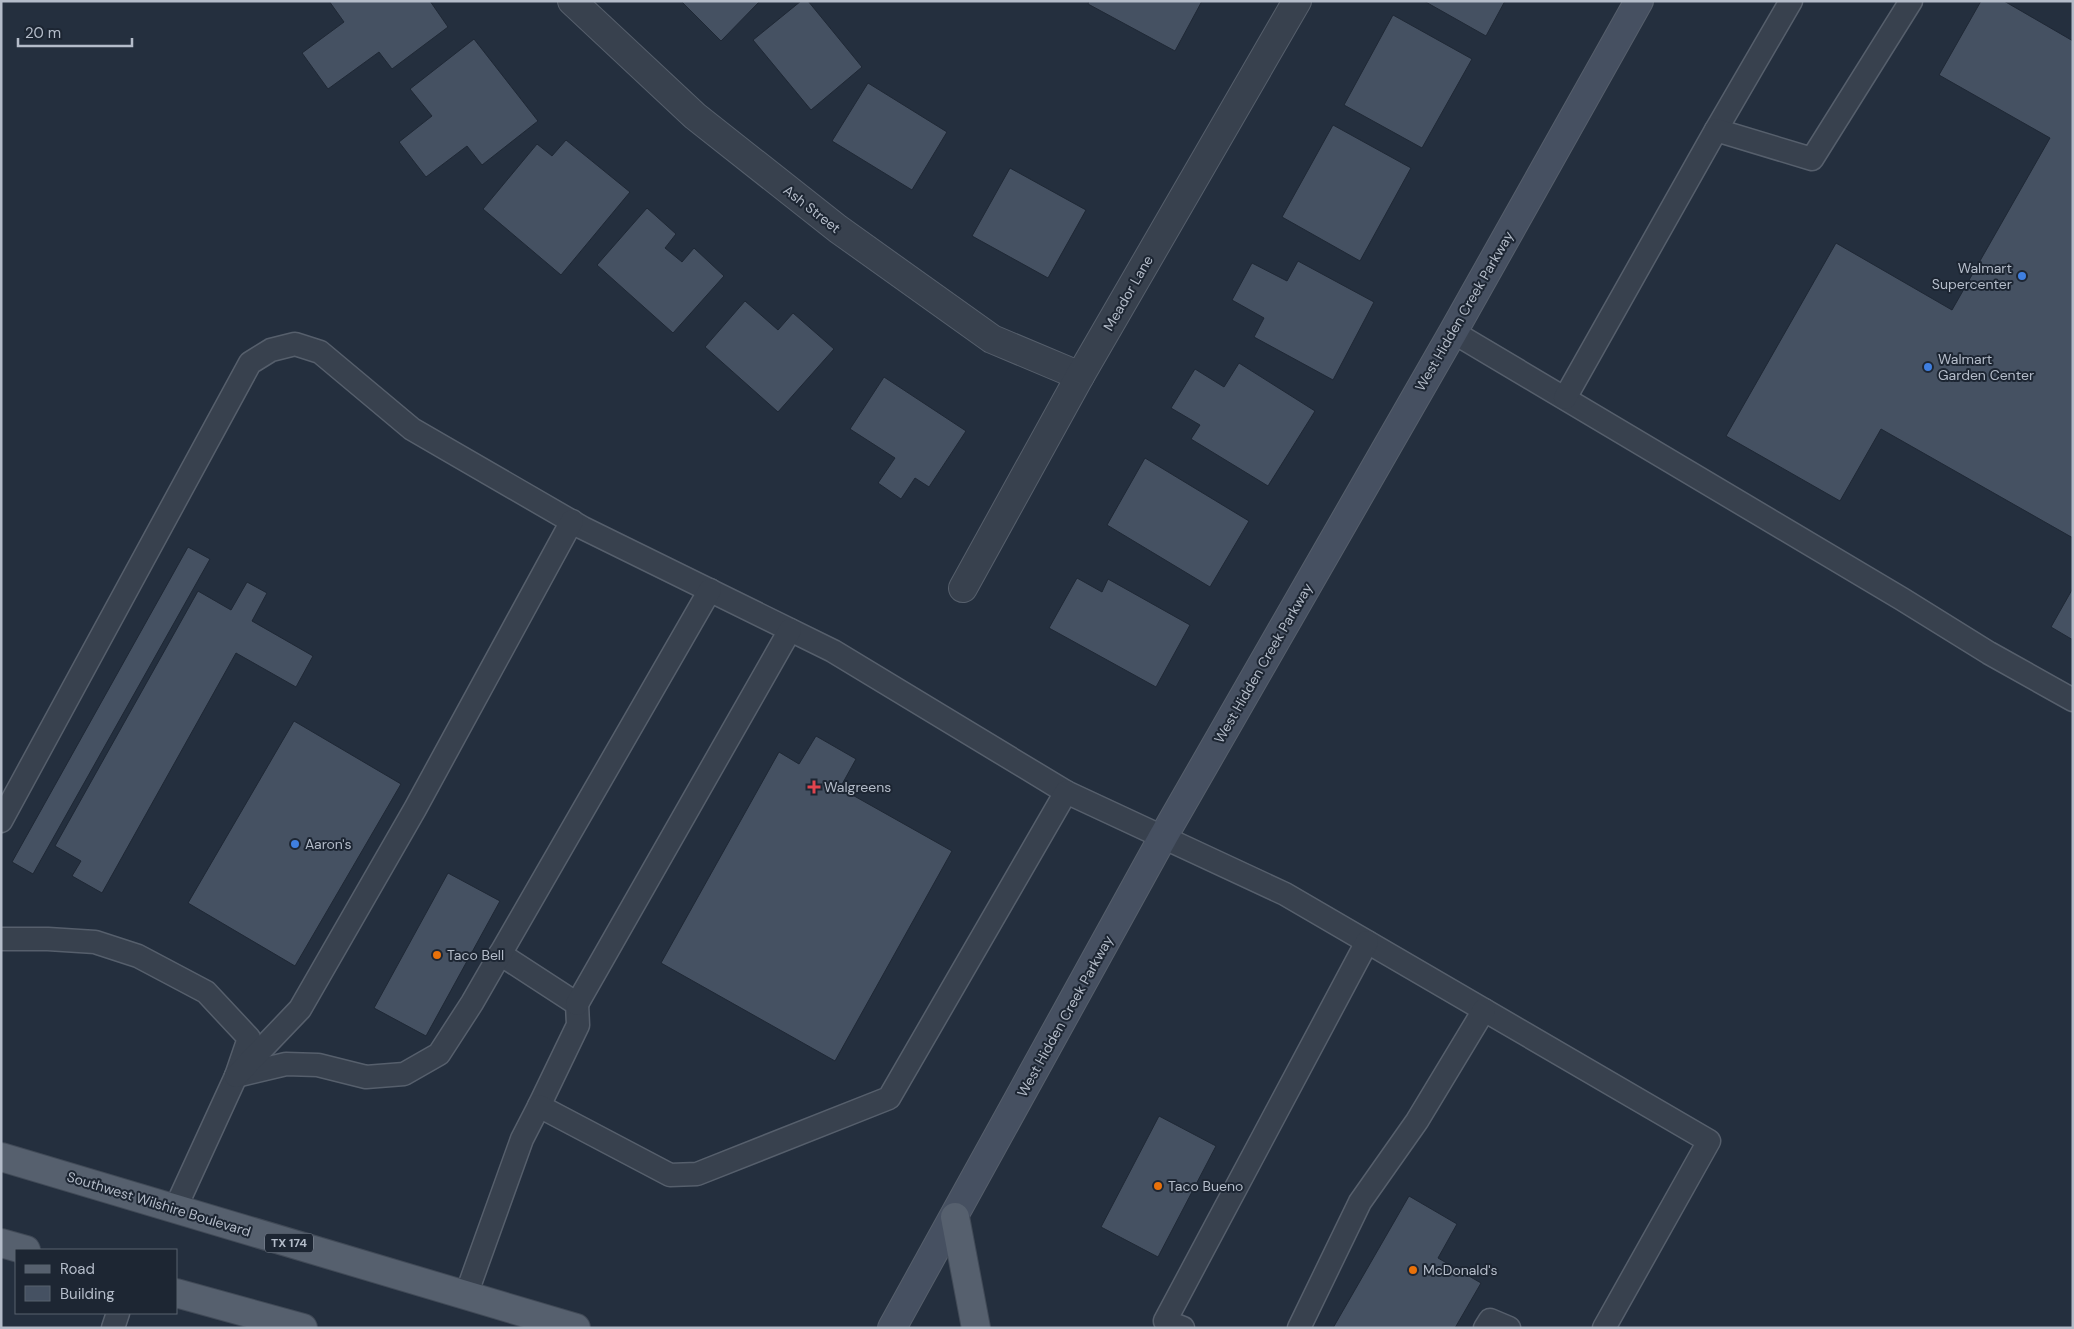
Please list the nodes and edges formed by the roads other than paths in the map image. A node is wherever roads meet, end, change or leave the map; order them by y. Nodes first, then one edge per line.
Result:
1 (572, 1) edge
2 (1297, 1) edge
3 (1639, 1) edge
4 (1791, 1) edge
5 (1911, 1) edge
6 (1716, 130) junction
7 (1453, 332) junction
8 (1080, 376) junction
9 (1565, 398) junction
10 (572, 521) junction
11 (963, 588) dead end
12 (710, 590) junction
13 (790, 630) junction
14 (2073, 700) edge
15 (1066, 792) junction
16 (1, 821) edge
17 (1163, 837) junction
18 (1, 939) edge
19 (1367, 942) junction
20 (500, 954) junction
21 (577, 1004) junction
22 (1484, 1010) junction
23 (236, 1076) junction
24 (539, 1106) junction
25 (1, 1157) edge
26 (175, 1209) junction
27 (955, 1217) junction
28 (1, 1243) edge
29 (22, 1249) edge
30 (178, 1294) edge
31 (466, 1295) junction
32 (118, 1314) edge
33 (113, 1328) edge
34 (303, 1328) edge
35 (576, 1328) edge
36 (892, 1328) edge
37 (976, 1328) edge
38 (1183, 1328) edge
39 (1299, 1328) edge
40 (1485, 1328) edge
41 (1509, 1328) edge
42 (1604, 1328) edge

1 - 8 street, Ash Street
2 - 8 street, Meador Lane
3 - 7 main road, West Hidden Creek Parkway
4 - 6 lane
5 - 6 lane
6 - 9 lane
7 - 9 lane
7 - 17 main road, West Hidden Creek Parkway
8 - 11 street, Meador Lane
9 - 14 lane
10 - 12 lane
10 - 16 lane
10 - 23 lane
12 - 13 lane
12 - 20 lane
13 - 15 lane
13 - 21 lane
15 - 17 lane
15 - 24 lane
17 - 19 lane
17 - 27 main road, West Hidden Creek Parkway
18 - 23 lane
19 - 22 lane
19 - 38 lane
20 - 21 lane
20 - 23 lane
21 - 24 lane
22 - 39 lane
22 - 42 lane
23 - 26 lane
24 - 31 lane
25 - 26 main road, Southwest Wilshire Boulevard / TX 174
26 - 31 main road, Southwest Wilshire Boulevard / TX 174
27 - 36 main road, West Hidden Creek Parkway
27 - 37 main road
28 - 29 main road
30 - 34 main road
31 - 35 main road, Southwest Wilshire Boulevard / TX 174
32 - 33 lane
40 - 41 lane

